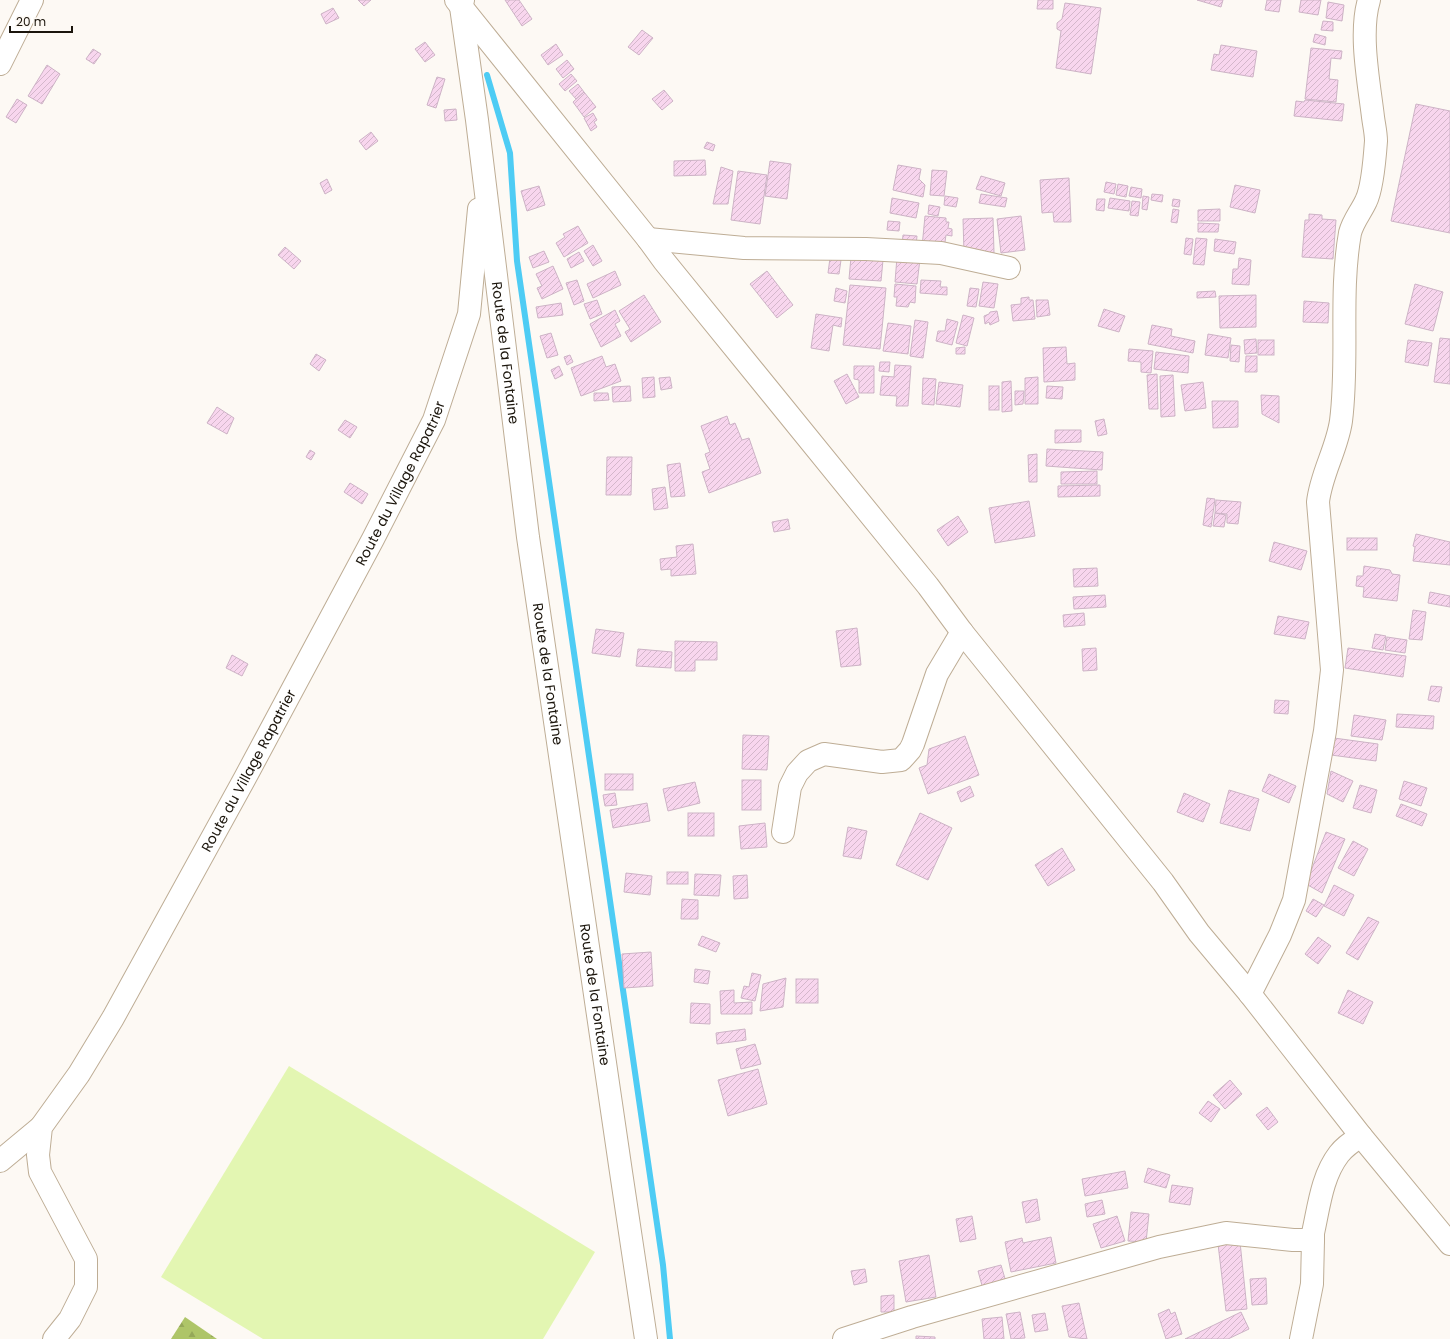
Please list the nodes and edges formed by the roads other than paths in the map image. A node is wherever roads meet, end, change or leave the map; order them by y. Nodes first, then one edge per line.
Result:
1 (32, 0) edge
2 (1369, 0) edge
3 (460, 2) edge
4 (0, 64) edge
5 (484, 176) junction
6 (648, 239) junction
7 (1009, 268) dead end
8 (962, 632) junction
9 (783, 832) dead end
10 (1250, 994) junction
11 (41, 1127) junction
12 (1361, 1136) junction
13 (0, 1161) edge
14 (1313, 1236) junction
15 (1450, 1244) edge
16 (54, 1339) edge
17 (646, 1339) edge
18 (844, 1339) edge
19 (1301, 1339) edge

1 - 4 street
2 - 10 street
3 - 5 street, Route de la Fontaine
3 - 6 street
5 - 11 street, Route du Village Rapatrier
5 - 17 street, Route de la Fontaine
6 - 7 street
6 - 8 street
8 - 9 street
8 - 10 street
10 - 12 street
11 - 13 street, Route du Village Rapatrier
11 - 16 street
12 - 14 street
12 - 15 street
14 - 18 street
14 - 19 street

